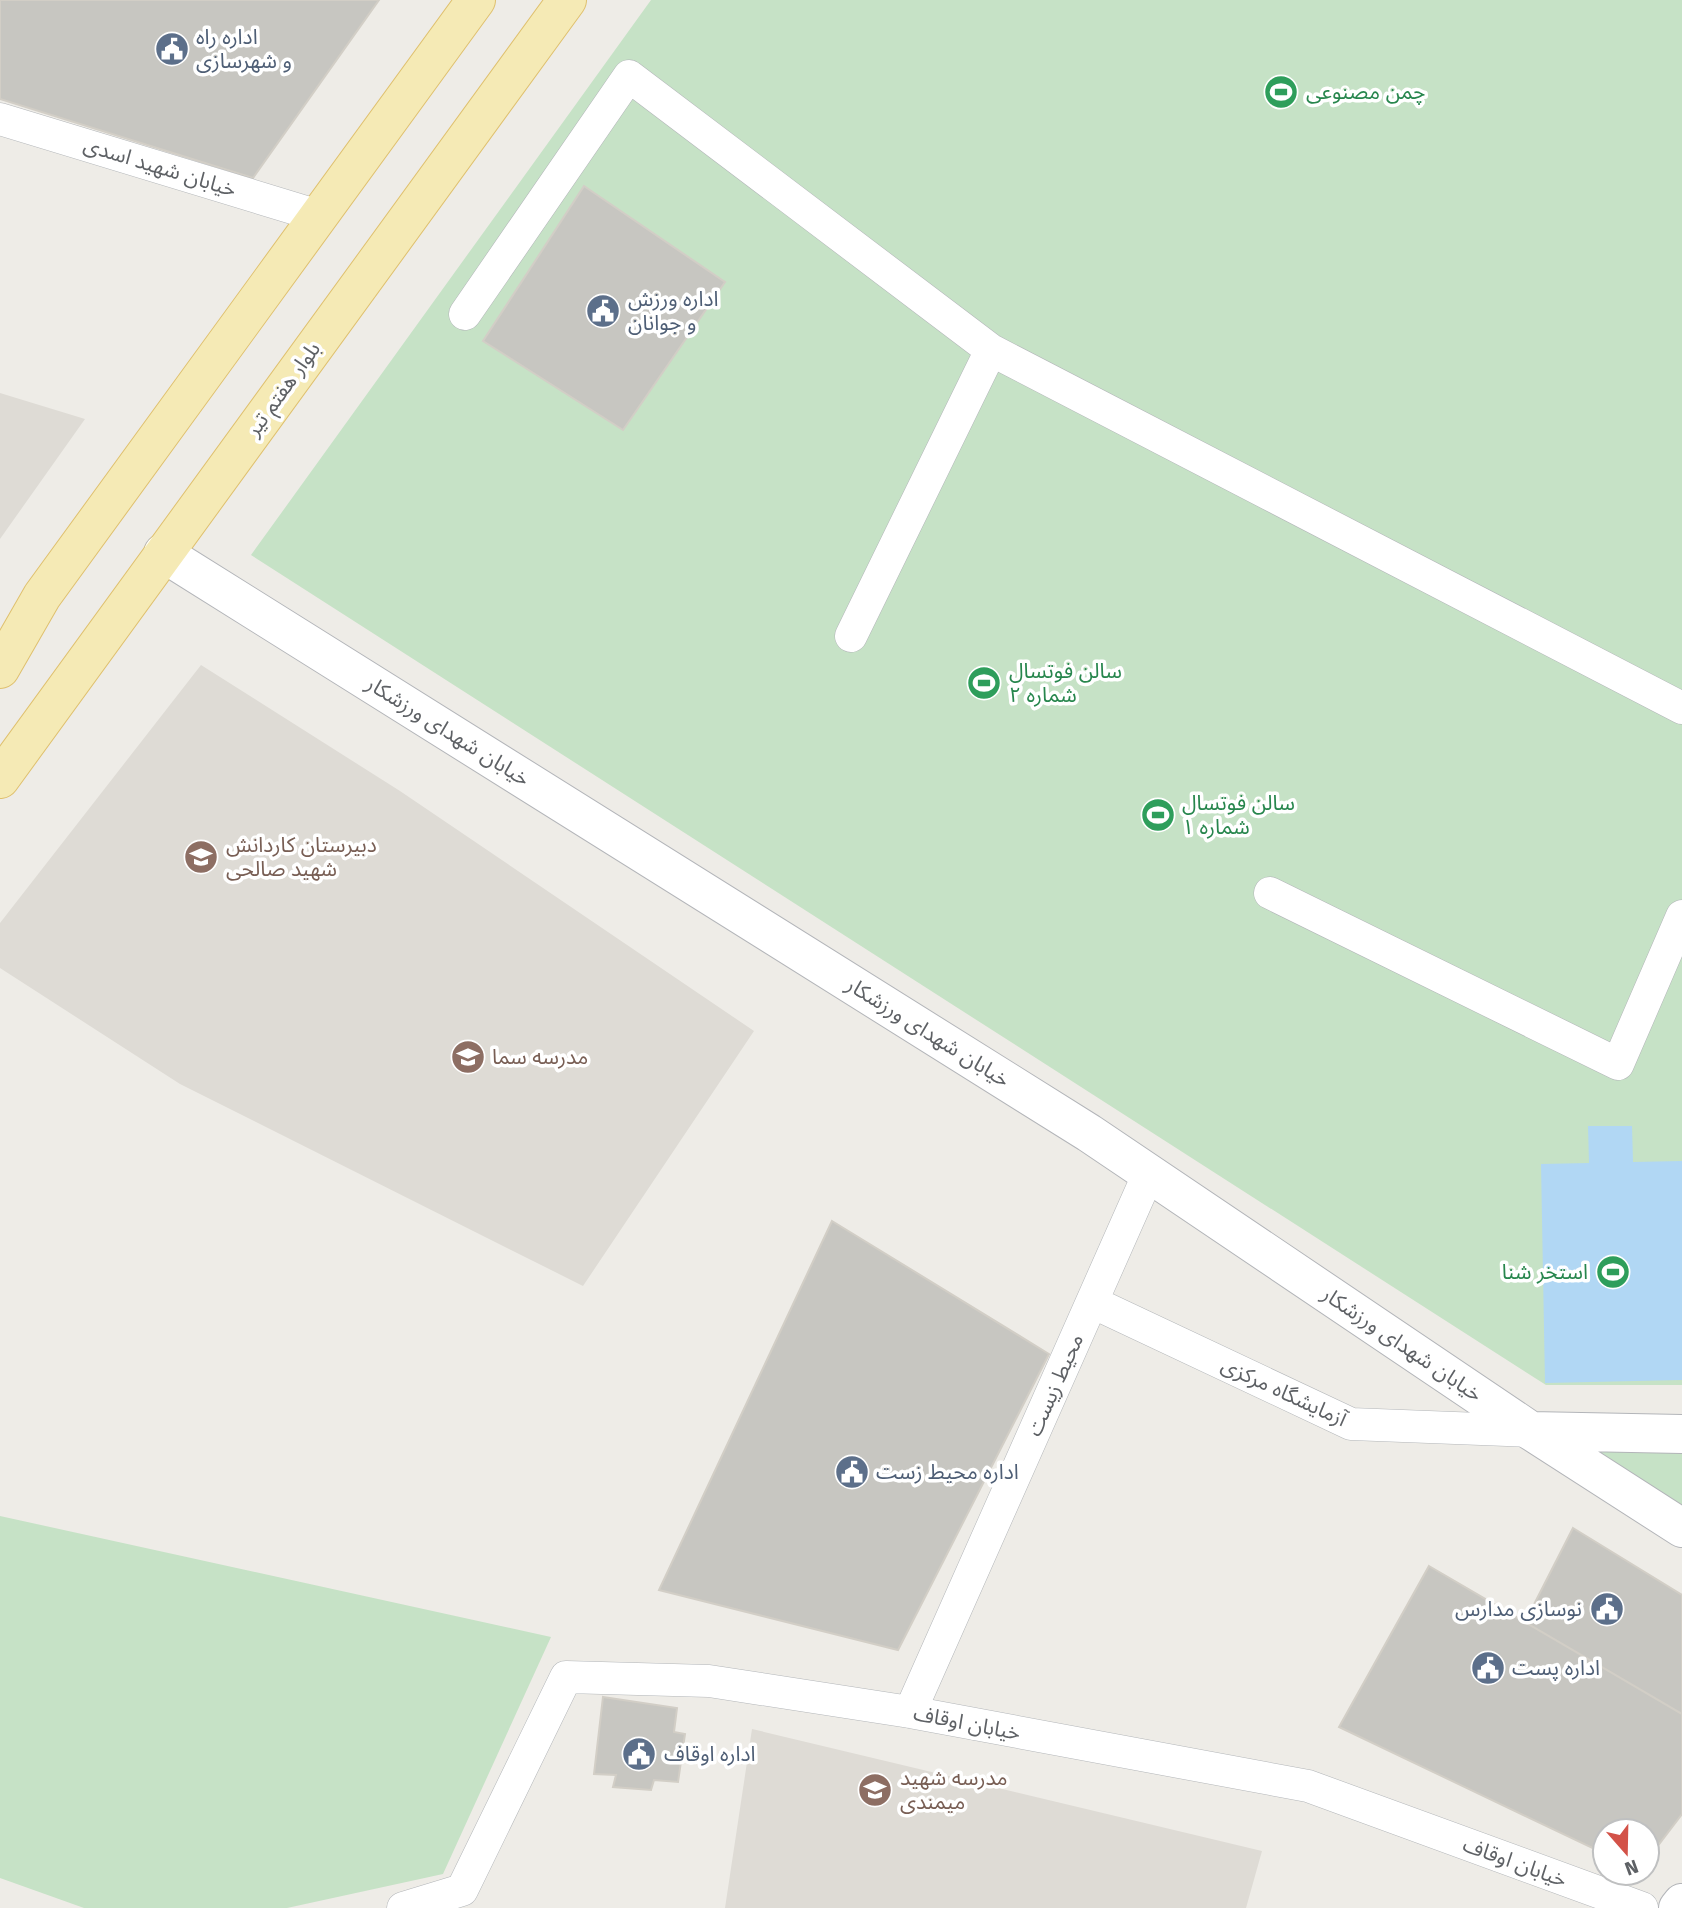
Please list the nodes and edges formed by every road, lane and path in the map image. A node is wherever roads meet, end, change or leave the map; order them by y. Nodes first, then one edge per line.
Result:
1 (477, 0) edge
2 (567, 0) edge
3 (0, 119) edge
4 (319, 216) junction
5 (465, 314) dead end
6 (991, 350) junction
7 (163, 554) junction
8 (850, 636) dead end
9 (0, 669) edge
10 (1682, 708) edge
11 (0, 779) edge
12 (1270, 893) dead end
13 (1682, 916) edge
14 (1149, 1173) junction
15 (1092, 1302) junction
16 (1531, 1431) junction
17 (1682, 1434) edge
18 (1682, 1528) edge
19 (910, 1712) junction
20 (1682, 1903) edge
21 (404, 1908) edge
22 (1642, 1908) edge
23 (1678, 1908) edge

1 - 4 main road
2 - 7 main road, بلوار هفتم تیر
3 - 4 street, خیابان شهید اسدی
4 - 9 main road
5 - 6 street
6 - 8 street
6 - 10 street
7 - 11 main road, بلوار هفتم تیر
7 - 14 street, خیابان شهدای ورزشکار
12 - 13 street
14 - 15 street, محیط زیست
14 - 16 street, خیابان شهدای ورزشکار
15 - 16 street, آزمایشگاه مرکزی
15 - 19 street, محیط زیست
16 - 17 street
16 - 18 street, خیابان شهدای ورزشکار
19 - 21 street, خیابان اوقاف
19 - 22 street, خیابان اوقاف
20 - 23 street

